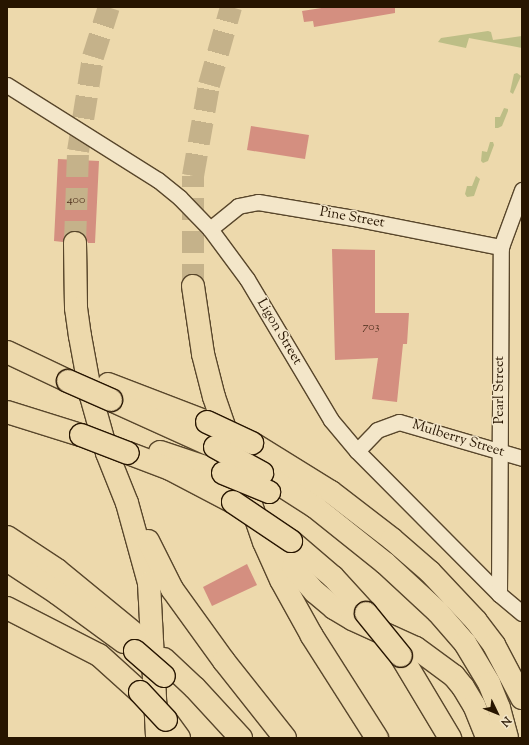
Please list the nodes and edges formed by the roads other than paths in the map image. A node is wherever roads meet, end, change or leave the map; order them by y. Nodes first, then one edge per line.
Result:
1 (7, 85) edge
2 (522, 190) edge
3 (210, 229) junction
4 (75, 243) tunnel mouth
5 (501, 247) junction
6 (193, 286) tunnel mouth
7 (7, 348) edge
8 (7, 352) edge
9 (66, 375) junction
10 (154, 410) junction
11 (7, 412) edge
12 (221, 442) junction
13 (357, 451) junction
14 (499, 452) junction
15 (522, 458) edge
16 (168, 461) junction
17 (265, 483) junction
18 (127, 503) junction
19 (7, 537) edge
20 (7, 560) edge
21 (499, 594) junction
22 (7, 608) edge
23 (522, 613) edge
24 (135, 642) junction
25 (164, 667) junction
26 (522, 698) edge
27 (161, 729) edge
28 (179, 738) edge
29 (228, 738) edge
30 (241, 738) edge
31 (286, 738) edge
32 (377, 738) edge
33 (450, 738) edge
34 (487, 738) edge
35 (507, 738) edge

1 - 3 street, Ligon Street
2 - 5 street, Pearl Street
3 - 5 street, Pine Street
3 - 13 street, Ligon Street
4 - 18 highway
5 - 14 street, Pearl Street
6 - 12 highway
7 - 9 highway
8 - 9 highway
9 - 10 highway
10 - 12 highway
10 - 26 highway, bridge
11 - 16 highway, bridge
12 - 17 highway, bridge
12 - 32 highway
12 - 34 highway
13 - 14 street, Mulberry Street
13 - 21 street, Ligon Street
14 - 15 street, Mulberry Street
14 - 21 street, Pearl Street
16 - 17 highway, bridge
16 - 33 highway, bridge
17 - 35 highway
18 - 27 highway
18 - 31 highway
19 - 24 highway
20 - 24 highway
21 - 23 street, Ligon Street
22 - 27 highway, bridge
24 - 25 highway, bridge
25 - 29 highway
25 - 30 highway
27 - 28 highway

